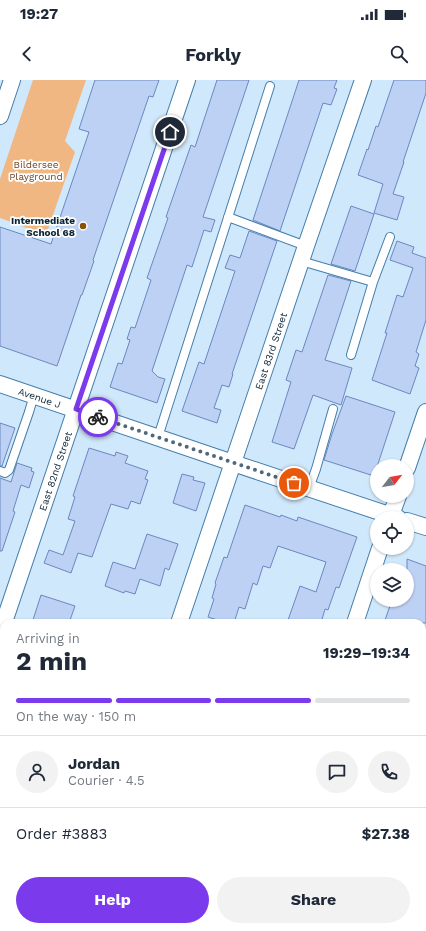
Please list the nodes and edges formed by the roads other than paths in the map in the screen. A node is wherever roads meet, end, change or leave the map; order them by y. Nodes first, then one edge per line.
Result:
1 (12, 80) edge
2 (187, 80) edge
3 (363, 80) edge
4 (270, 86) dead end
5 (0, 116) edge
6 (228, 217) junction
7 (390, 237) dead end
8 (306, 246) junction
9 (301, 261) junction
10 (373, 282) junction
11 (350, 355) dead end
12 (0, 384) edge
13 (34, 395) junction
14 (76, 409) junction
15 (333, 409) dead end
16 (426, 412) edge
17 (158, 437) junction
18 (410, 459) edge
19 (233, 463) junction
20 (0, 471) edge
21 (309, 488) junction
22 (376, 511) edge
23 (414, 523) edge
24 (426, 527) edge
25 (378, 555) edge
26 (5, 619) edge
27 (180, 619) edge
28 (355, 619) edge

1 - 5 street
2 - 14 street, East 82nd Street
3 - 8 street, East 83rd Street
4 - 6 lane
6 - 8 lane
6 - 17 lane
7 - 10 lane
8 - 9 street, East 83rd Street
9 - 10 lane
9 - 19 street, East 83rd Street
10 - 11 lane
12 - 13 street, Avenue J
13 - 14 street, Avenue J
13 - 20 lane
14 - 17 street, Avenue J
14 - 26 street, East 82nd Street
15 - 21 lane
16 - 18 street
17 - 19 street, Avenue J
19 - 21 street, Avenue J
19 - 27 street, East 83rd Street
21 - 22 street, Avenue J
23 - 24 street
25 - 28 street

